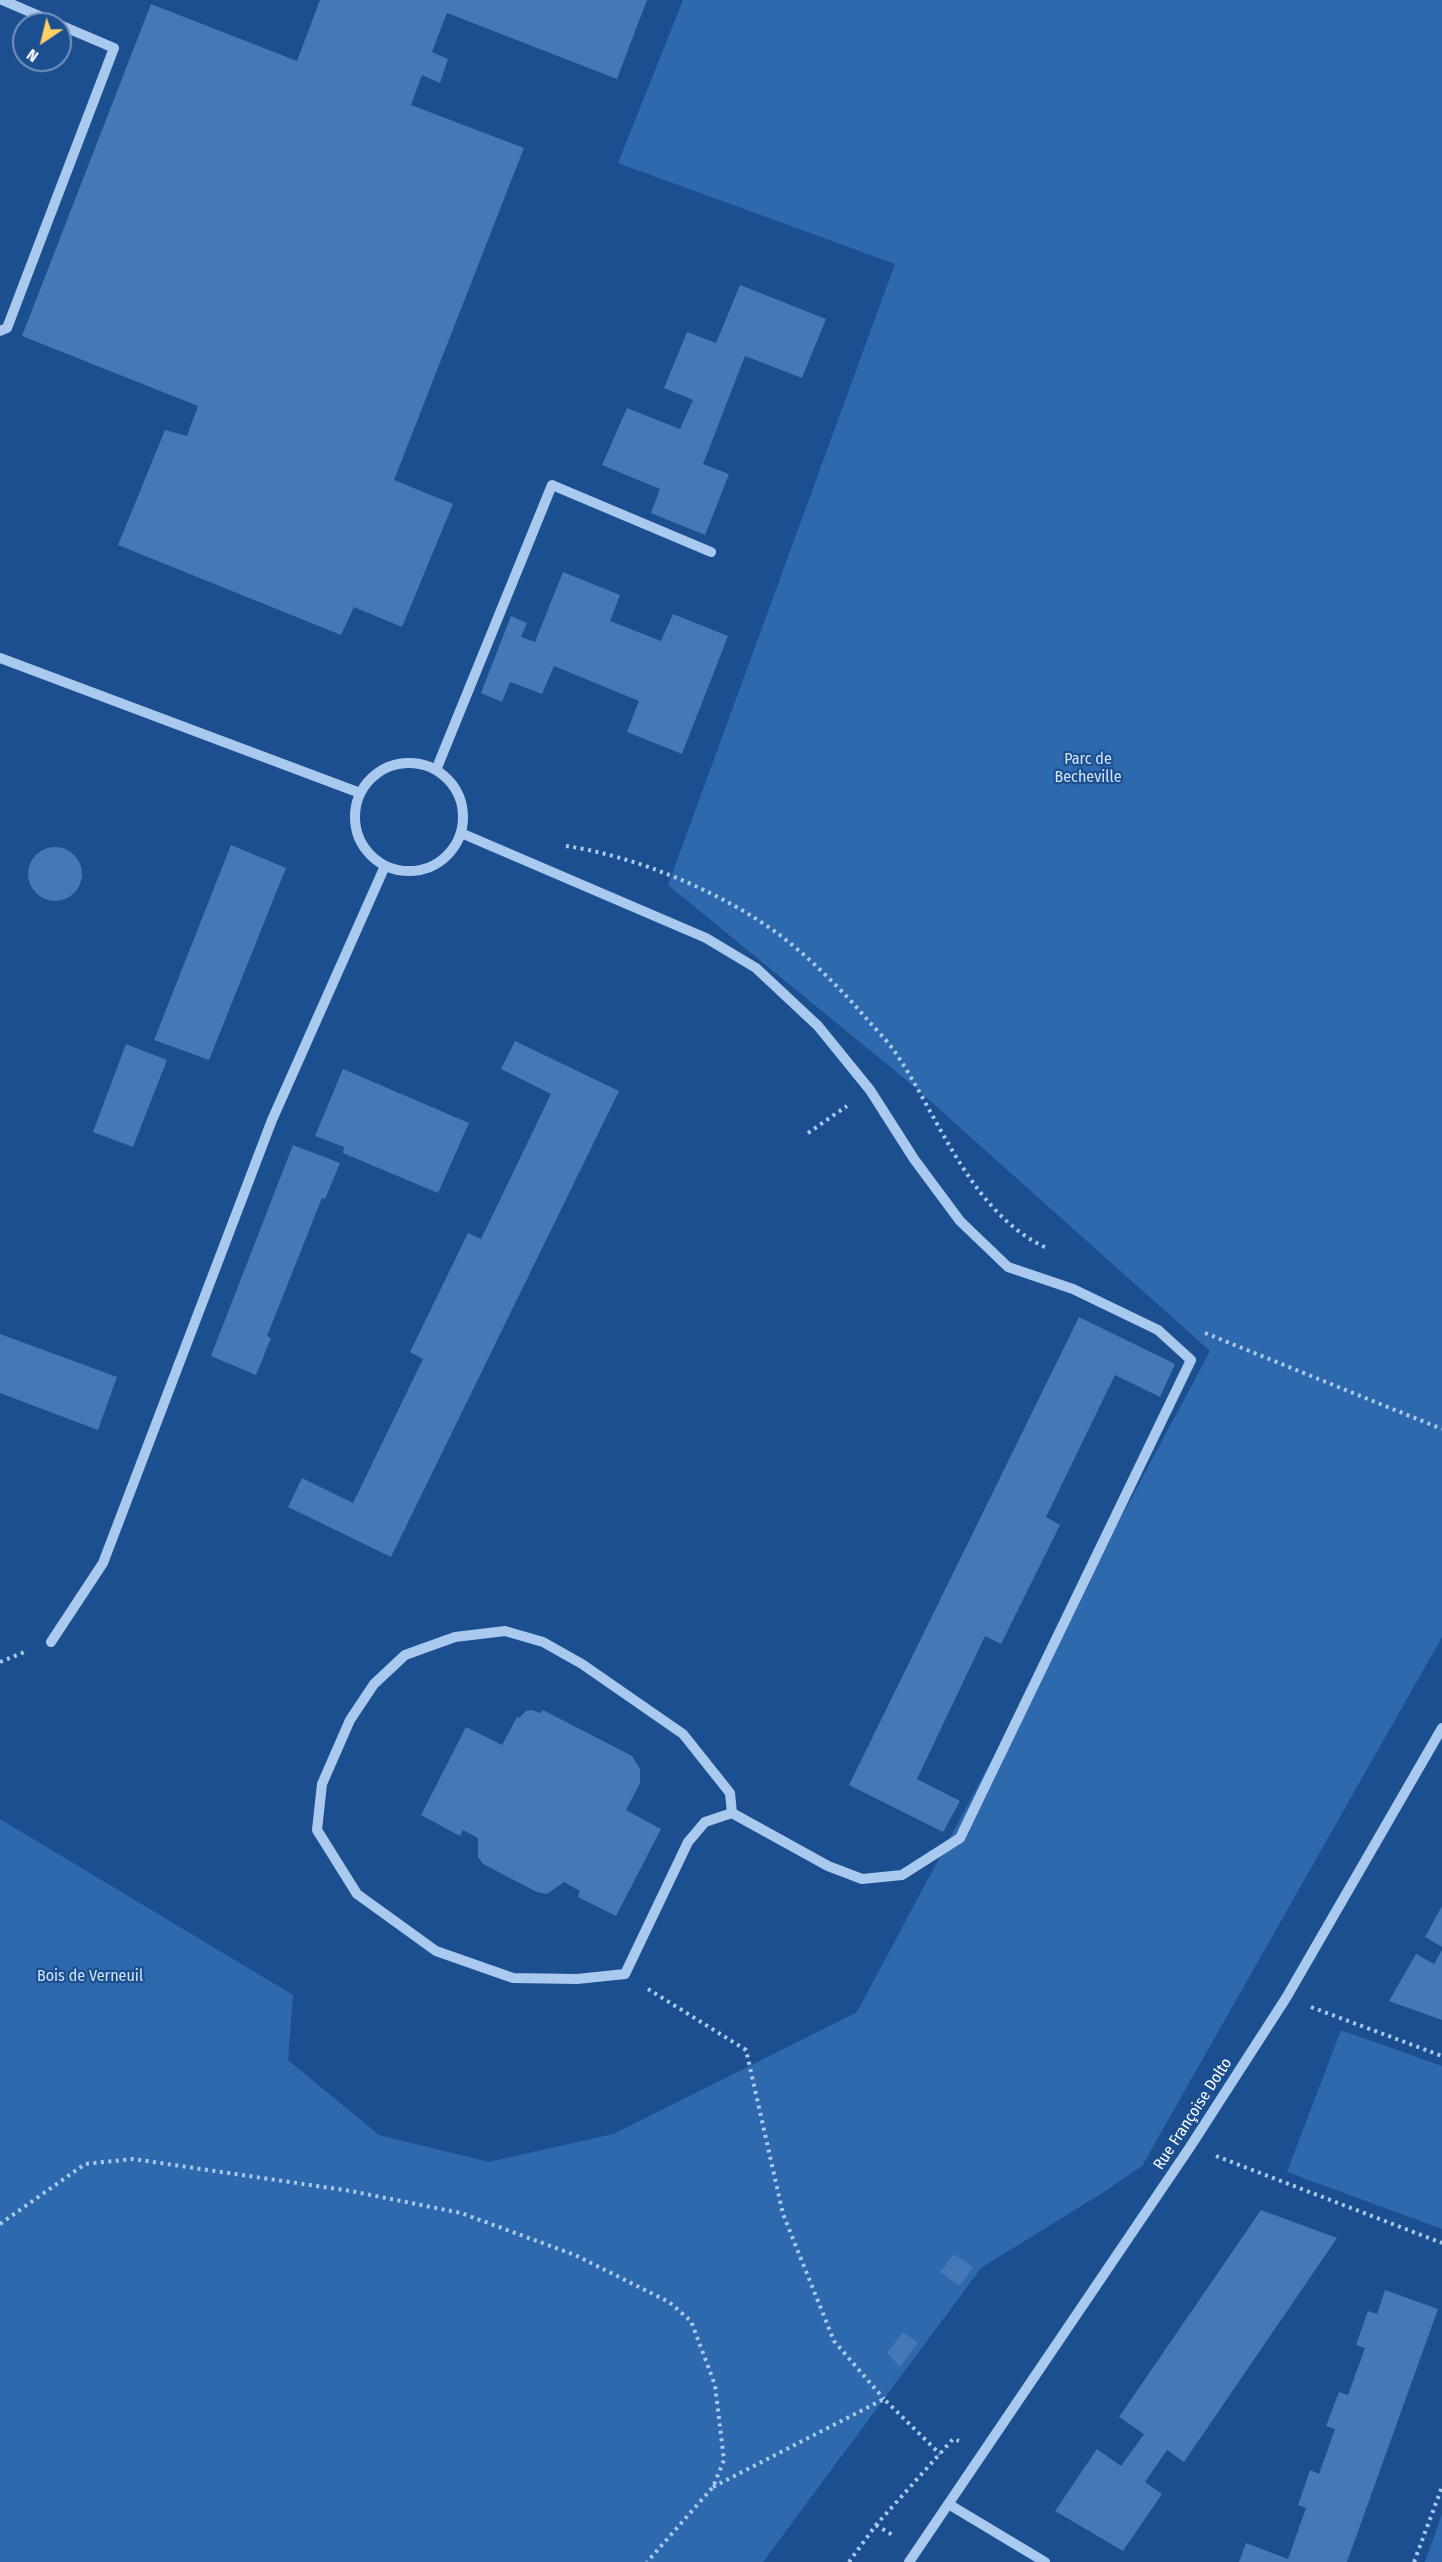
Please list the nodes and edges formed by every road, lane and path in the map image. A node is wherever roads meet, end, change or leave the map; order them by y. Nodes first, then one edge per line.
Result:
1 (2, 0) edge
2 (30, 12) edge
3 (72, 30) edge
4 (0, 332) edge
5 (711, 552) dead end
6 (0, 658) edge
7 (436, 770) junction
8 (360, 793) junction
9 (461, 833) junction
10 (561, 846) dead end
11 (386, 866) junction
12 (870, 1090) junction
13 (808, 1133) dead end
14 (1052, 1250) dead end
15 (1202, 1332) dead end
16 (1442, 1428) edge
17 (51, 1642) dead end
18 (1442, 1728) edge
19 (732, 1814) junction
20 (625, 1974) junction
21 (1286, 1998) junction
22 (1442, 2056) edge
23 (1190, 2147) junction
24 (0, 2224) edge
25 (1442, 2242) edge
26 (884, 2398) junction
27 (987, 2450) junction
28 (940, 2454) junction
29 (713, 2487) junction
30 (1442, 2487) edge
31 (950, 2505) junction
32 (647, 2562) edge
33 (849, 2562) edge
34 (909, 2562) edge
35 (1046, 2562) edge
36 (1414, 2562) edge

1 - 2 street
3 - 4 street
5 - 7 street
6 - 8 street
7 - 8 street
7 - 9 street
8 - 11 street
9 - 11 street
9 - 12 street
10 - 14 path
11 - 17 street
12 - 13 path
12 - 19 street
15 - 16 path
18 - 21 street, Rue Françoise Dolto
19 - 20 street
19 - 20 street
20 - 26 path
21 - 22 path
21 - 23 street, Rue Françoise Dolto
23 - 25 path
23 - 27 street, Rue Françoise Dolto
24 - 29 path
26 - 28 path
26 - 29 path
27 - 28 path
27 - 31 street, Rue Françoise Dolto
28 - 33 path
29 - 32 path
30 - 36 path
31 - 34 street, Rue Françoise Dolto
31 - 35 street

